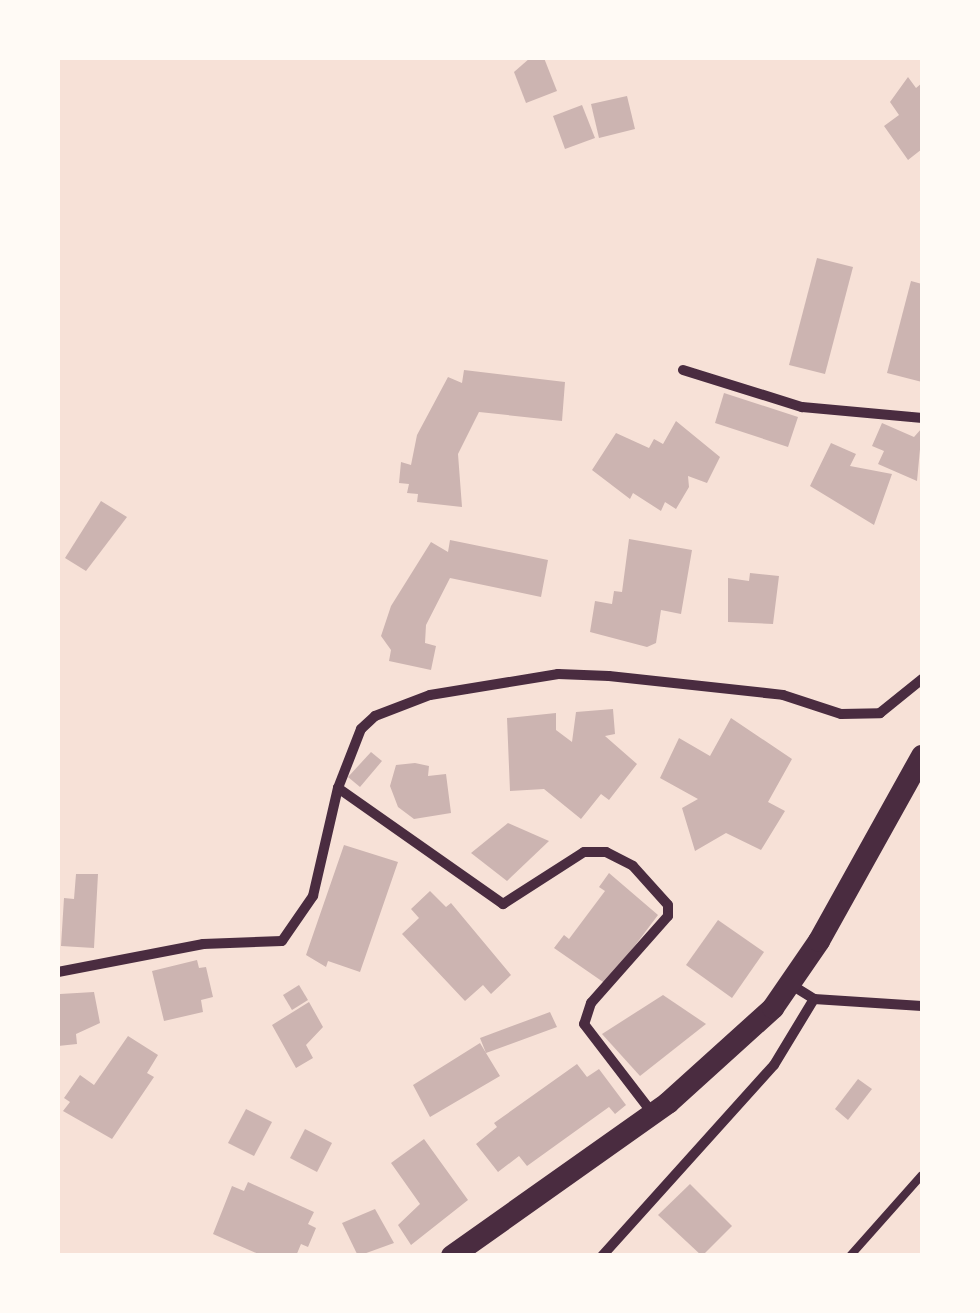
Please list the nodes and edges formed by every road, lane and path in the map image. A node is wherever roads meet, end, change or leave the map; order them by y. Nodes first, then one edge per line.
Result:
1 (684, 370) dead end
2 (922, 418) edge
3 (922, 678) edge
4 (922, 756) edge
5 (338, 788) junction
6 (58, 972) edge
7 (789, 984) junction
8 (814, 999) junction
9 (922, 1006) edge
10 (653, 1114) junction
11 (922, 1175) edge
12 (452, 1256) edge
13 (602, 1256) edge
14 (850, 1256) edge

1 - 2 street
3 - 5 street
4 - 7 main road
5 - 6 street
5 - 10 street
7 - 8 street
7 - 10 main road
8 - 9 street
8 - 13 street
10 - 12 main road
11 - 14 lane

